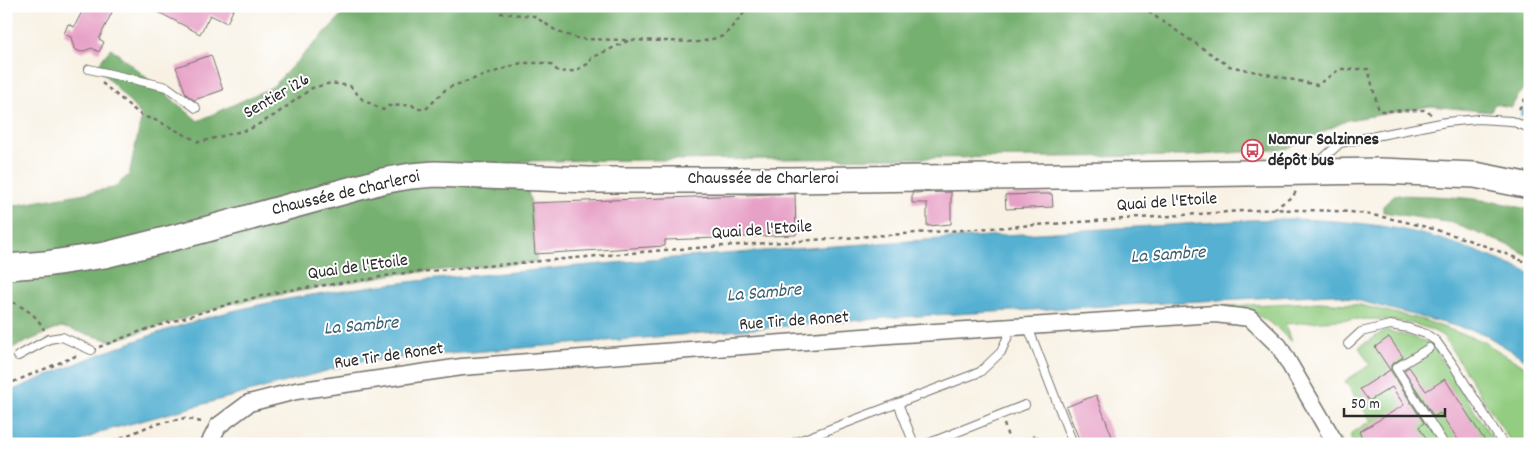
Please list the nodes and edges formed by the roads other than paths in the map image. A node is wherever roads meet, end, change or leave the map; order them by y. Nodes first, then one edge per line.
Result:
1 (89, 69) road end
2 (196, 108) dead end
3 (1530, 128) edge
4 (1309, 172) junction
5 (1530, 186) edge
6 (6, 267) edge
7 (1020, 327) junction
8 (1348, 344) dead end
9 (1429, 348) dead end
10 (91, 350) road end
11 (18, 356) dead end
12 (898, 403) junction
13 (1025, 405) dead end
14 (209, 444) edge
15 (791, 444) edge
16 (914, 444) edge
17 (927, 444) edge
18 (1073, 444) edge
19 (1336, 444) edge
20 (1444, 444) edge
21 (1503, 444) edge

1 - 2 lane
3 - 4 lane
4 - 5 main road, Chaussée de Charleroi
4 - 6 main road, Chaussée de Charleroi
7 - 12 lane
7 - 14 street, Rue Tir de Ronet
7 - 18 lane
7 - 19 street, Rue Tir de Ronet
8 - 21 lane
9 - 20 lane
10 - 11 lane
12 - 15 lane
12 - 16 lane
13 - 17 lane

